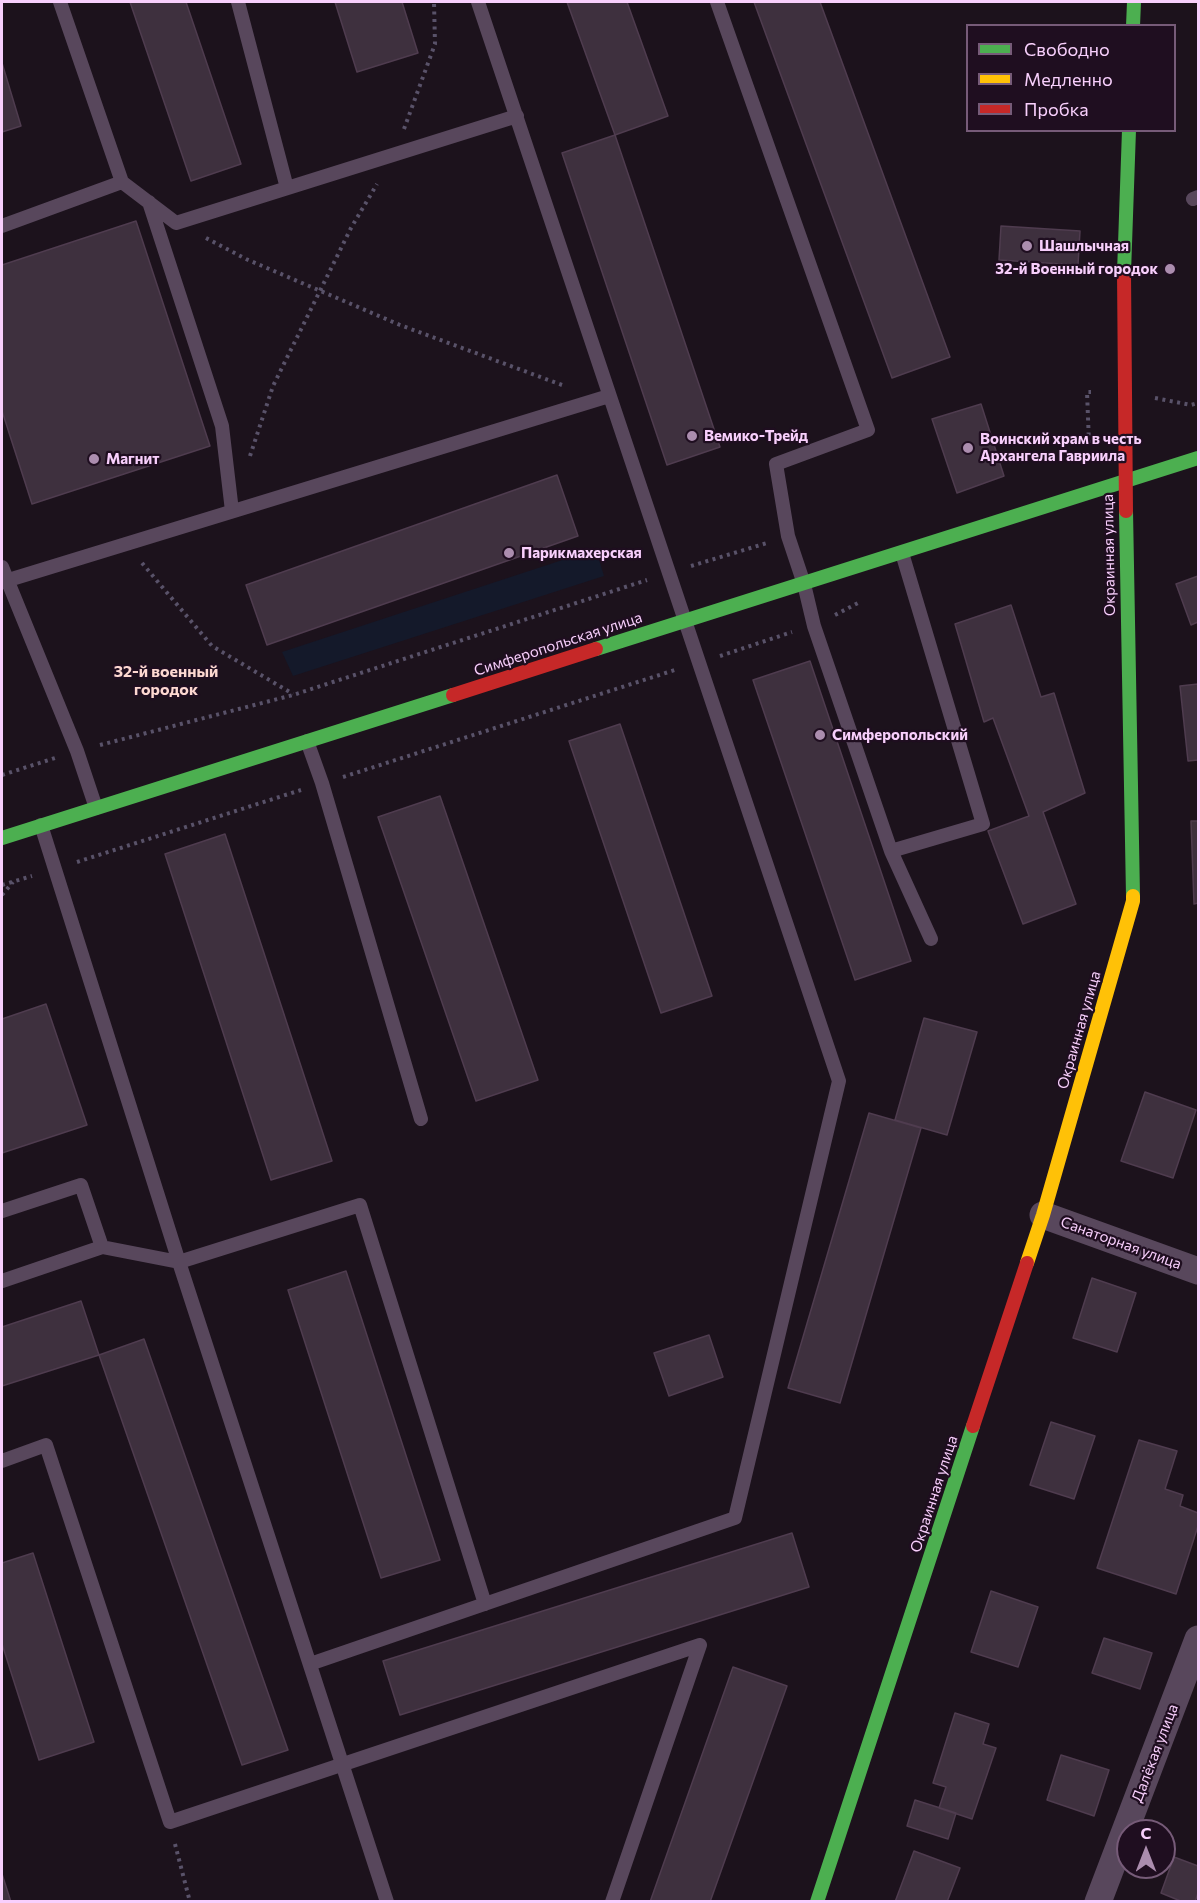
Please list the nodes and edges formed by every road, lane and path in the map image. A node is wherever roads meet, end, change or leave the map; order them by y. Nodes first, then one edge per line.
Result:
1 (60, 2) edge
2 (238, 2) edge
3 (434, 2) edge
4 (478, 2) edge
5 (717, 2) edge
6 (1134, 2) edge
7 (1133, 24) edge
8 (517, 116) junction
9 (1129, 132) edge
10 (395, 154) junction
11 (122, 182) junction
12 (287, 188) junction
13 (149, 202) junction
14 (176, 223) junction
15 (2, 226) edge
16 (320, 290) junction
17 (609, 396) junction
18 (250, 456) dead end
19 (1198, 458) edge
20 (1124, 482) junction
21 (232, 511) junction
22 (788, 536) junction
23 (126, 544) junction
24 (902, 553) junction
25 (668, 573) junction
26 (3, 576) edge
27 (804, 584) junction
28 (866, 598) dead end
29 (685, 621) junction
30 (814, 626) junction
31 (698, 663) junction
32 (293, 695) junction
33 (307, 741) junction
34 (77, 751) junction
35 (2, 775) edge
36 (322, 783) junction
37 (96, 808) junction
38 (42, 825) junction
39 (2, 838) edge
40 (891, 851) junction
41 (57, 869) junction
42 (14, 881) junction
43 (2, 885) edge
44 (2, 896) edge
45 (932, 939) dead end
46 (421, 1119) dead end
47 (2, 1211) edge
48 (1043, 1215) junction
49 (102, 1247) junction
50 (179, 1262) junction
51 (1198, 1271) edge
52 (2, 1281) edge
53 (2, 1461) edge
54 (485, 1604) junction
55 (1198, 1639) edge
56 (310, 1664) junction
57 (343, 1764) junction
58 (170, 1822) junction
59 (190, 1902) edge
60 (387, 1902) edge
61 (612, 1902) edge
62 (817, 1902) edge
63 (1098, 1902) edge

1 - 11 lane
2 - 12 lane
3 - 10 path
4 - 8 lane
5 - 22 lane
6 - 7 street
8 - 10 lane
8 - 17 lane
9 - 20 street, Окраинная улица
10 - 12 lane
10 - 16 path
11 - 13 lane
11 - 15 lane
12 - 14 lane
13 - 14 lane
13 - 21 lane
14 - 16 path
16 - 17 path
16 - 18 path
17 - 21 lane
17 - 25 lane
19 - 20 street, Симферопольская улица
20 - 24 street, Симферопольская улица
20 - 48 street, Окраинная улица
21 - 23 lane
22 - 25 path
22 - 27 lane
23 - 26 lane
23 - 32 path
24 - 27 street, Симферопольская улица
24 - 40 lane
25 - 29 lane
25 - 32 path
26 - 34 lane
27 - 29 street, Симферопольская улица
27 - 30 lane
28 - 30 path
29 - 31 lane
29 - 33 street, Симферопольская улица
30 - 31 path
30 - 40 lane
31 - 36 path
31 - 54 lane
32 - 34 path
33 - 36 lane
33 - 37 street, Симферопольская улица
34 - 35 path
34 - 37 lane
36 - 41 path
36 - 46 lane
37 - 38 street, Симферопольская улица
38 - 39 street, Симферопольская улица
38 - 41 lane
40 - 45 lane
41 - 42 path
41 - 50 lane
42 - 43 path
42 - 44 path
47 - 49 lane
48 - 51 street, Санаторная улица
48 - 62 street, Окраинная улица
49 - 50 lane
49 - 52 lane
50 - 54 lane
50 - 56 lane
53 - 58 lane
54 - 56 lane
55 - 63 street, Далёкая улица
56 - 57 lane
57 - 58 lane
57 - 60 lane
57 - 61 lane
58 - 59 path

